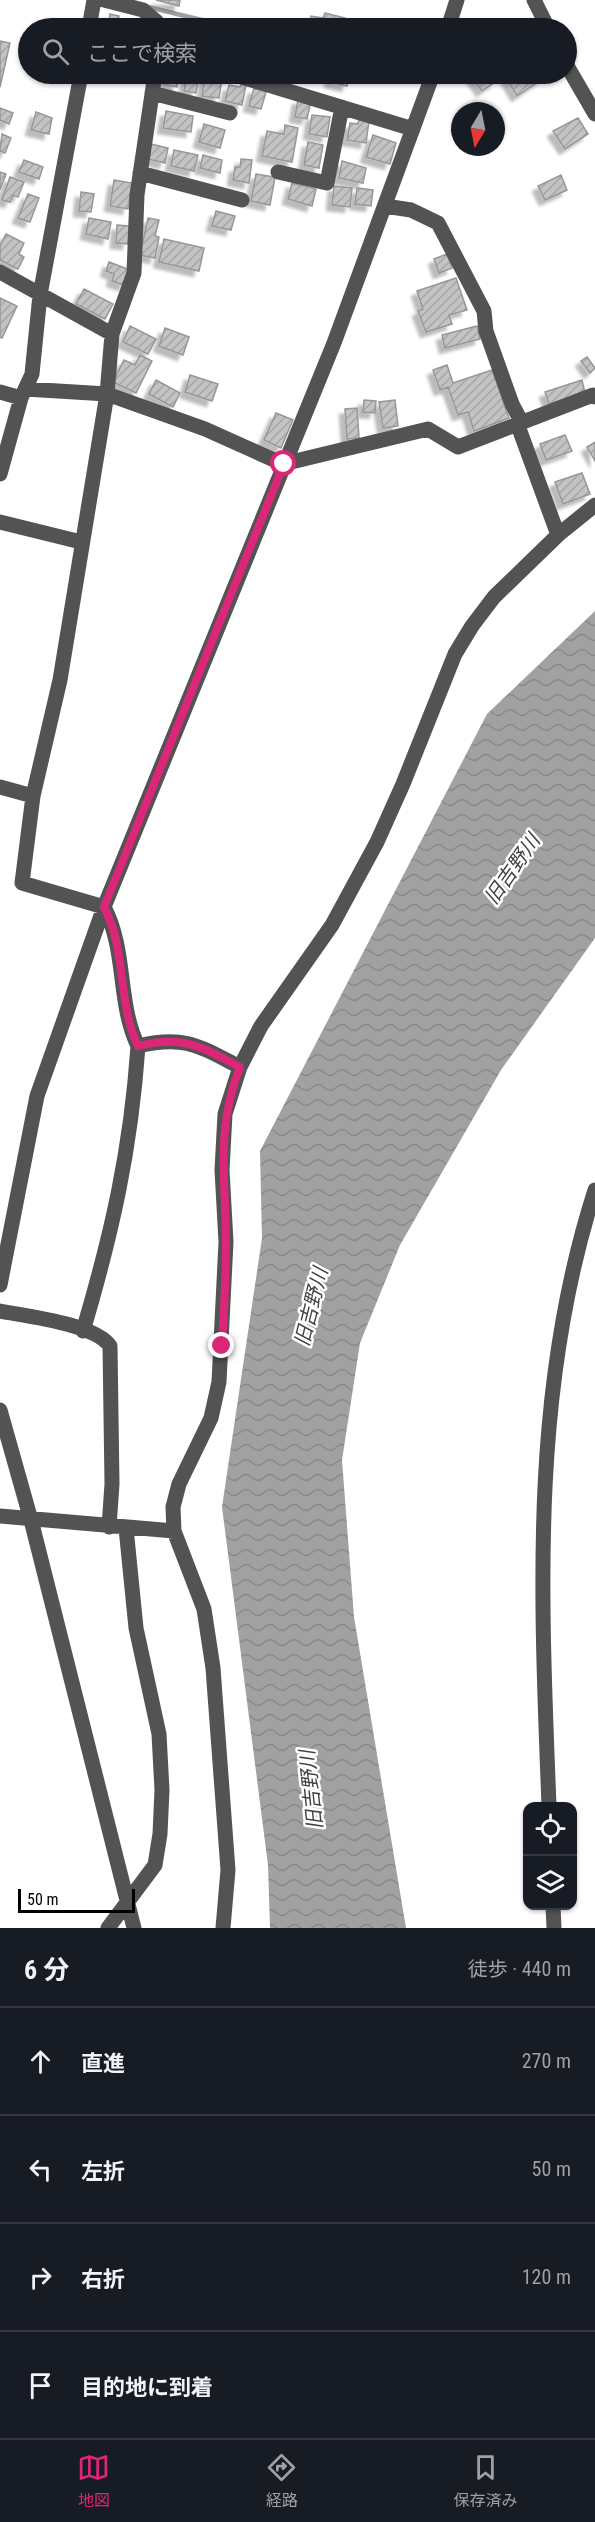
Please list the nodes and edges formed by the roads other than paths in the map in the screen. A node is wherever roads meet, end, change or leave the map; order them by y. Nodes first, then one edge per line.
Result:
1 (94, 0) edge
2 (104, 0) edge
3 (457, 0) edge
4 (534, 0) edge
5 (145, 5) edge
6 (91, 18) edge
7 (154, 18) edge
8 (451, 18) edge
9 (543, 18) edge
10 (577, 82) edge
11 (79, 84) edge
12 (153, 84) edge
13 (265, 84) edge
14 (429, 84) edge
15 (152, 93) junction
16 (342, 107) junction
17 (230, 113) dead end
18 (595, 114) edge
19 (413, 129) junction
20 (278, 172) dead end
21 (141, 173) junction
22 (242, 200) dead end
23 (385, 206) junction
24 (0, 272) edge
25 (40, 296) junction
26 (112, 334) junction
27 (0, 392) edge
28 (23, 394) junction
29 (107, 394) junction
30 (595, 397) edge
31 (519, 422) junction
32 (284, 464) junction
33 (0, 474) edge
34 (595, 505) edge
35 (0, 522) edge
36 (558, 535) junction
37 (81, 542) junction
38 (0, 788) edge
39 (33, 796) junction
40 (104, 907) junction
41 (138, 1046) junction
42 (240, 1067) junction
43 (595, 1190) edge
44 (0, 1284) edge
45 (0, 1311) edge
46 (83, 1330) junction
47 (0, 1410) edge
48 (0, 1516) edge
49 (31, 1520) junction
50 (109, 1527) junction
51 (126, 1528) junction
52 (174, 1531) junction
53 (549, 1802) edge
54 (127, 1900) junction
55 (553, 1910) edge
56 (108, 1928) edge
57 (134, 1928) edge
58 (223, 1928) edge
59 (554, 1928) edge

1 - 6 street
2 - 5 street
3 - 8 street
4 - 9 street
5 - 7 street
10 - 18 street
11 - 25 street
12 - 15 street
13 - 16 street
14 - 19 street
15 - 17 street
15 - 21 street
16 - 19 street
16 - 20 street
19 - 23 street
21 - 22 street
21 - 26 street
23 - 31 street
23 - 32 street
24 - 25 street
25 - 26 street
25 - 28 street
26 - 29 street
27 - 28 street
28 - 29 street
28 - 33 street
29 - 32 street
29 - 37 street
30 - 31 street
31 - 32 street
31 - 36 street
32 - 40 street
34 - 36 street
35 - 37 street
36 - 42 street
37 - 39 street
38 - 39 street
39 - 40 street
40 - 41 street
40 - 44 street
41 - 42 street
41 - 46 street
42 - 52 street
43 - 53 street
45 - 46 street
46 - 50 street
47 - 49 street
48 - 49 street
49 - 50 street
49 - 54 street
50 - 51 street
51 - 52 street
51 - 54 street
52 - 58 street
54 - 56 street
54 - 57 street
55 - 59 street

